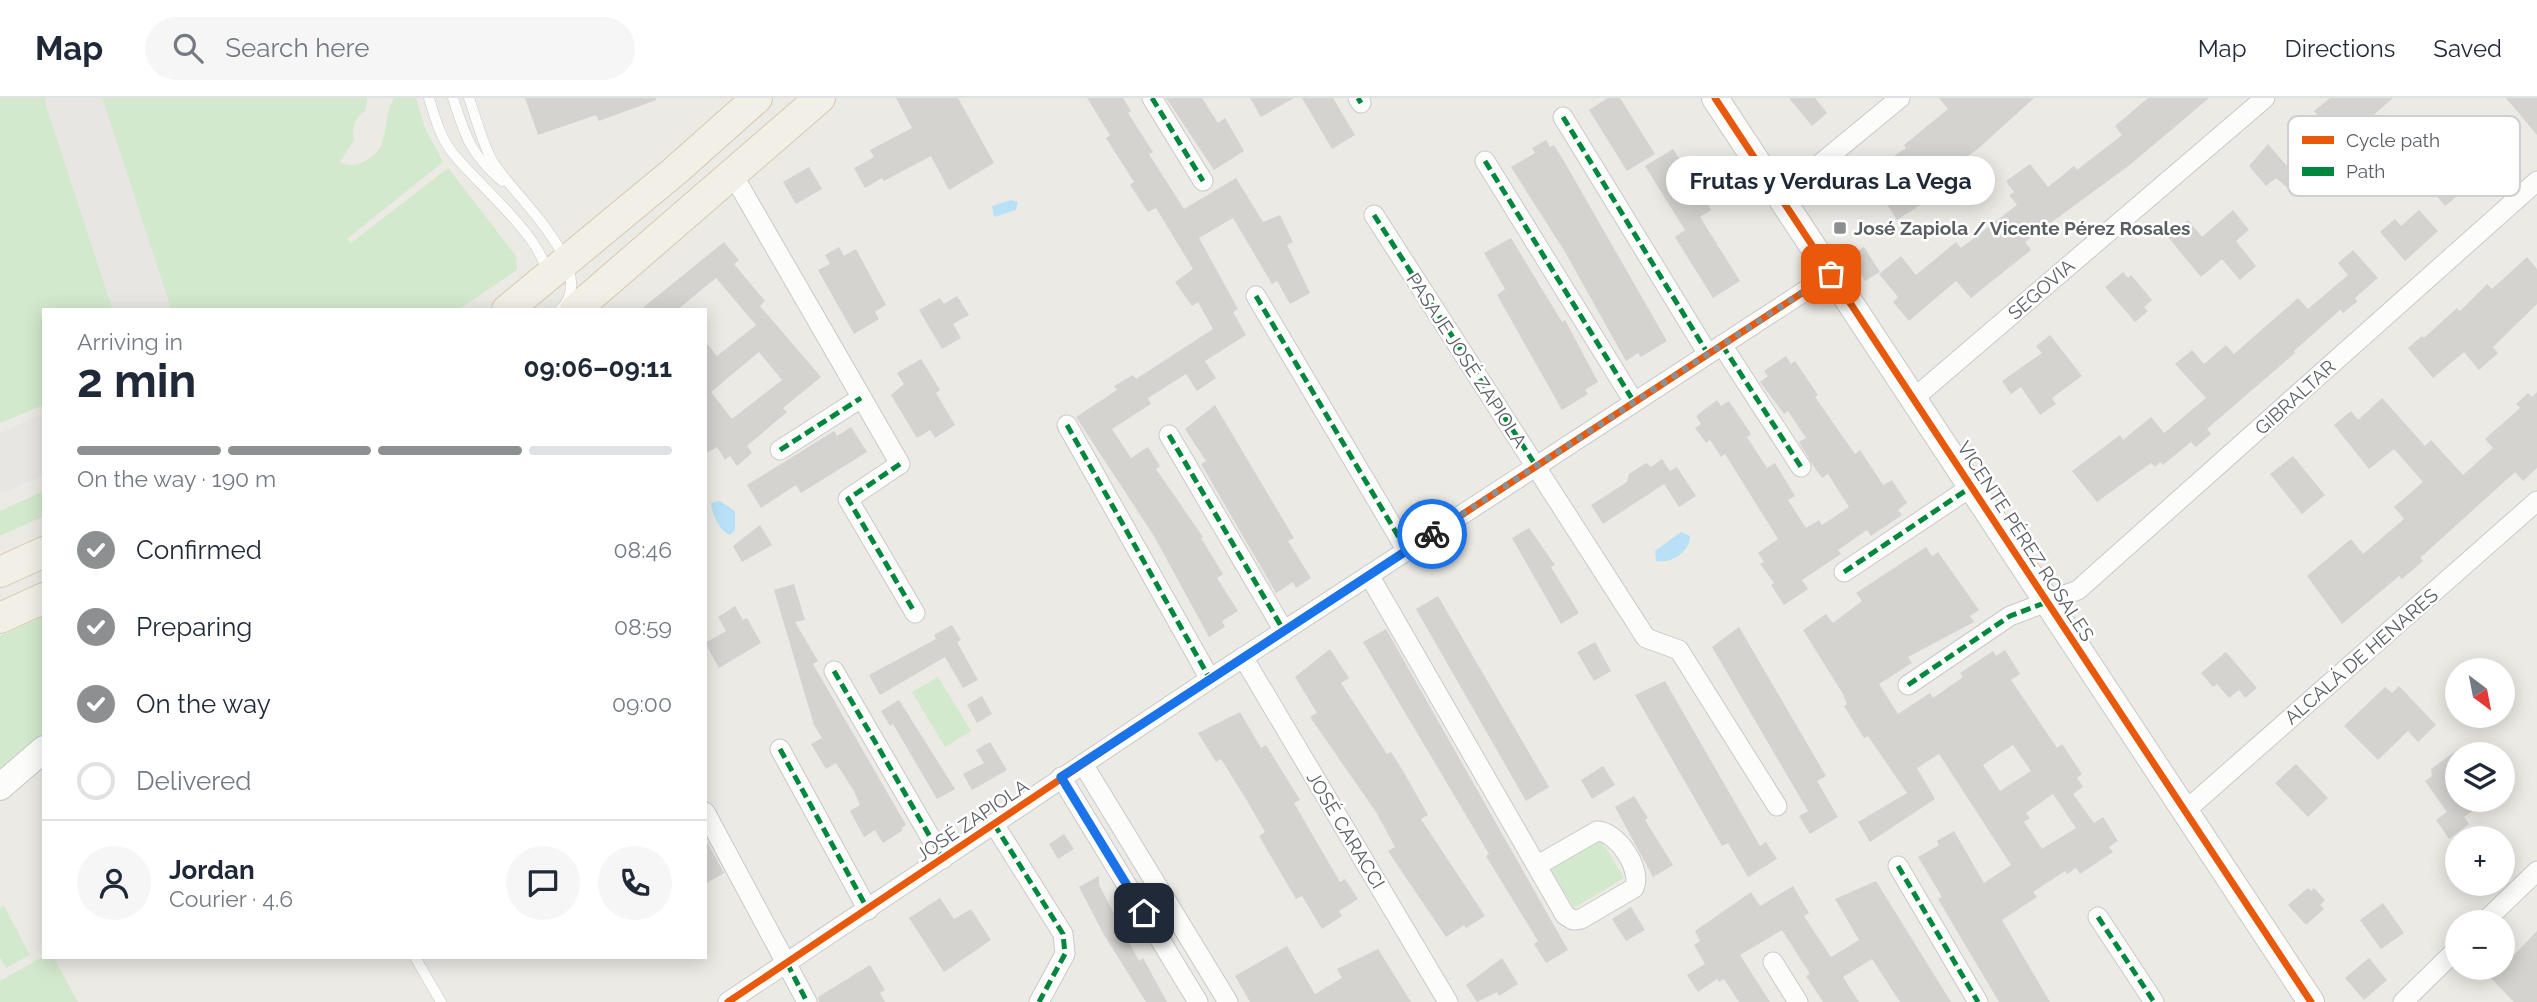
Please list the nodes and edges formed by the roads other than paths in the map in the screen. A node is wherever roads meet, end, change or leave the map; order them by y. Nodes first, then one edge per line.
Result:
1 (429, 98) edge
2 (453, 98) edge
3 (469, 98) edge
4 (757, 98) edge
5 (820, 98) edge
6 (1152, 98) edge
7 (1715, 98) edge
8 (1900, 98) edge
9 (2265, 98) edge
10 (1563, 117) dead end
11 (1485, 161) dead end
12 (732, 173) junction
13 (1203, 181) dead end
14 (2537, 181) edge
15 (516, 193) junction
16 (1780, 197) junction
17 (1374, 215) dead end
18 (557, 270) junction
19 (1831, 274) junction
20 (1256, 296) dead end
21 (510, 308) edge
22 (561, 308) edge
23 (577, 308) edge
24 (1715, 350) junction
25 (861, 398) junction
26 (1913, 399) junction
27 (1634, 402) junction
28 (1068, 425) dead end
29 (1169, 435) dead end
30 (780, 450) dead end
31 (1536, 466) junction
32 (1801, 467) dead end
33 (1971, 487) junction
34 (2537, 501) edge
35 (1406, 551) junction
36 (42, 553) edge
37 (0, 572) edge
38 (1844, 572) dead end
39 (1369, 575) junction
40 (42, 599) edge
41 (2047, 602) junction
42 (915, 613) dead end
43 (0, 618) edge
44 (1284, 631) junction
45 (1243, 657) junction
46 (834, 671) dead end
47 (1210, 679) junction
48 (1908, 685) dead end
49 (780, 748) dead end
50 (42, 751) edge
51 (1083, 764) junction
52 (1061, 777) junction
53 (0, 786) edge
54 (1777, 806) dead end
55 (2185, 811) junction
56 (707, 816) edge
57 (994, 824) junction
58 (943, 859) junction
59 (1538, 865) junction
60 (1898, 866) dead end
61 (2537, 871) edge
62 (869, 910) junction
63 (2496, 910) edge
64 (2098, 917) dead end
65 (416, 959) edge
66 (1773, 961) dead end
67 (2445, 961) edge
68 (787, 963) junction
69 (441, 1002) edge
70 (728, 1002) edge
71 (807, 1002) edge
72 (1039, 1002) edge
73 (1198, 1002) edge
74 (1228, 1002) edge
75 (1448, 1002) edge
76 (1798, 1002) edge
77 (1978, 1002) edge
78 (2154, 1002) edge
79 (2311, 1002) edge
80 (2403, 1002) edge

1 - 18 lane
2 - 15 lane
3 - 15 lane
4 - 18 main road
5 - 12 main road
6 - 13 street
7 - 16 street, VICENTE PÉREZ ROSALES
8 - 16 street
9 - 26 street, SEGOVIA
10 - 24 street
11 - 27 street
12 - 23 main road
12 - 25 street
14 - 41 street, GIBRALTAR
15 - 18 lane
16 - 19 street, VICENTE PÉREZ ROSALES
17 - 31 street, PASAJE JOSÉ ZAPIOLA
18 - 21 main road
18 - 22 lane
19 - 24 street, JOSÉ ZAPIOLA
19 - 26 street, VICENTE PÉREZ ROSALES
20 - 35 street
24 - 27 street, JOSÉ ZAPIOLA
24 - 32 street
25 - 30 street
25 - 42 street
26 - 33 street, VICENTE PÉREZ ROSALES
27 - 31 street, JOSÉ ZAPIOLA
28 - 47 street
29 - 44 street
31 - 35 street, JOSÉ ZAPIOLA
31 - 54 street, PASAJE JOSÉ ZAPIOLA
33 - 38 street
33 - 41 street, VICENTE PÉREZ ROSALES
34 - 55 street, ALCALÁ DE HENARES
35 - 39 street, JOSÉ ZAPIOLA
36 - 37 main road
39 - 44 street, JOSÉ ZAPIOLA
39 - 59 street
40 - 43 main road
41 - 48 street, GIBRALTAR
41 - 55 street, VICENTE PÉREZ ROSALES
44 - 45 street, JOSÉ ZAPIOLA
45 - 47 street, JOSÉ ZAPIOLA
45 - 75 street, JOSÉ CARACCI
46 - 58 street
47 - 51 street, JOSÉ ZAPIOLA
49 - 62 street
50 - 53 street
51 - 52 street, JOSÉ ZAPIOLA
51 - 74 street
52 - 57 street, JOSÉ ZAPIOLA
52 - 73 street
55 - 79 street, VICENTE PÉREZ ROSALES
56 - 68 street
57 - 58 street, JOSÉ ZAPIOLA
57 - 72 street
58 - 62 street, JOSÉ ZAPIOLA
59 - 59 street
60 - 77 street
61 - 63 street
62 - 68 street, JOSÉ ZAPIOLA
64 - 78 street
65 - 69 lane
66 - 76 street
67 - 80 street
68 - 70 street, JOSÉ ZAPIOLA
68 - 71 street

